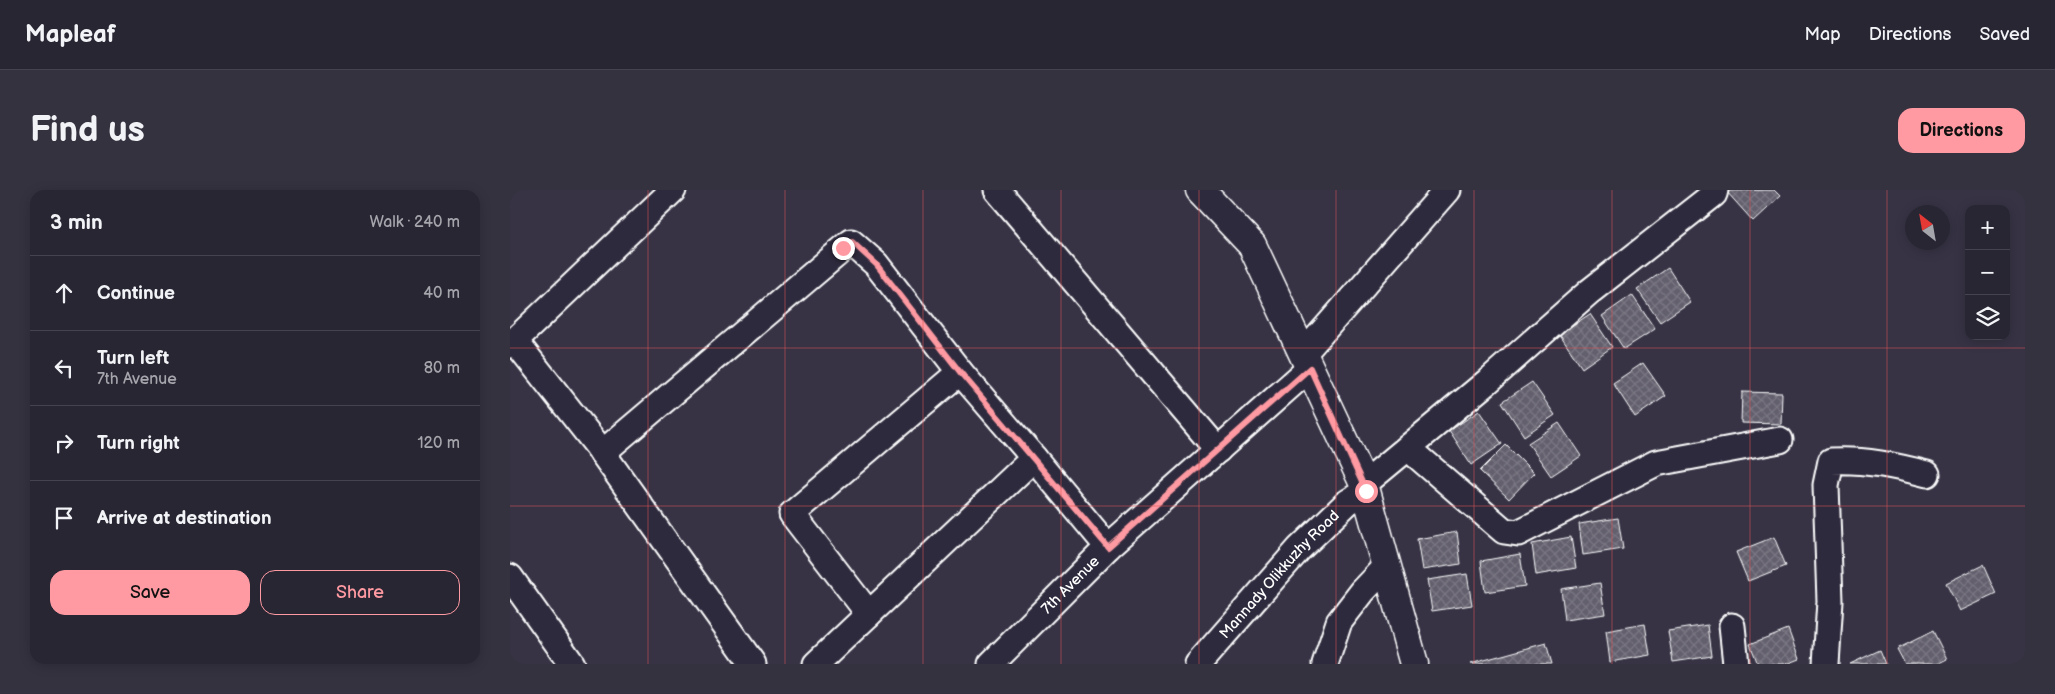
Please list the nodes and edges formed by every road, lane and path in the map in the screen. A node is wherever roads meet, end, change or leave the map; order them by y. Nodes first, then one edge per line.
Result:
1 (673, 190) edge
2 (997, 190) edge
3 (1200, 190) edge
4 (1447, 190) edge
5 (1715, 190) edge
6 (512, 343) edge
7 (1306, 361) junction
8 (960, 372) junction
9 (1780, 440) dead end
10 (1408, 448) junction
11 (1218, 450) junction
12 (602, 453) junction
13 (1034, 458) junction
14 (1927, 474) dead end
15 (1365, 488) junction
16 (1108, 547) junction
17 (1387, 566) junction
18 (510, 577) edge
19 (869, 614) junction
20 (1732, 626) dead end
21 (572, 664) edge
22 (753, 664) edge
23 (816, 664) edge
24 (991, 664) edge
25 (1198, 664) edge
26 (1325, 664) edge
27 (1414, 664) edge
28 (1736, 664) edge
29 (1826, 664) edge

1 - 6 street
2 - 11 street
3 - 7 main road
4 - 7 street, 7th Avenue
5 - 10 street, Mannady Olikkuzhy Road
6 - 12 street
7 - 11 street, 7th Avenue
7 - 15 main road
8 - 12 street
8 - 13 street
8 - 19 street
9 - 10 street
10 - 15 street, Mannady Olikkuzhy Road
11 - 16 street, 7th Avenue
12 - 22 street
13 - 16 street
13 - 19 street
14 - 29 street
15 - 17 main road
15 - 25 street, Mannady Olikkuzhy Road
16 - 24 street, 7th Avenue
17 - 26 street
17 - 27 main road
18 - 21 street
19 - 23 street
20 - 28 street

